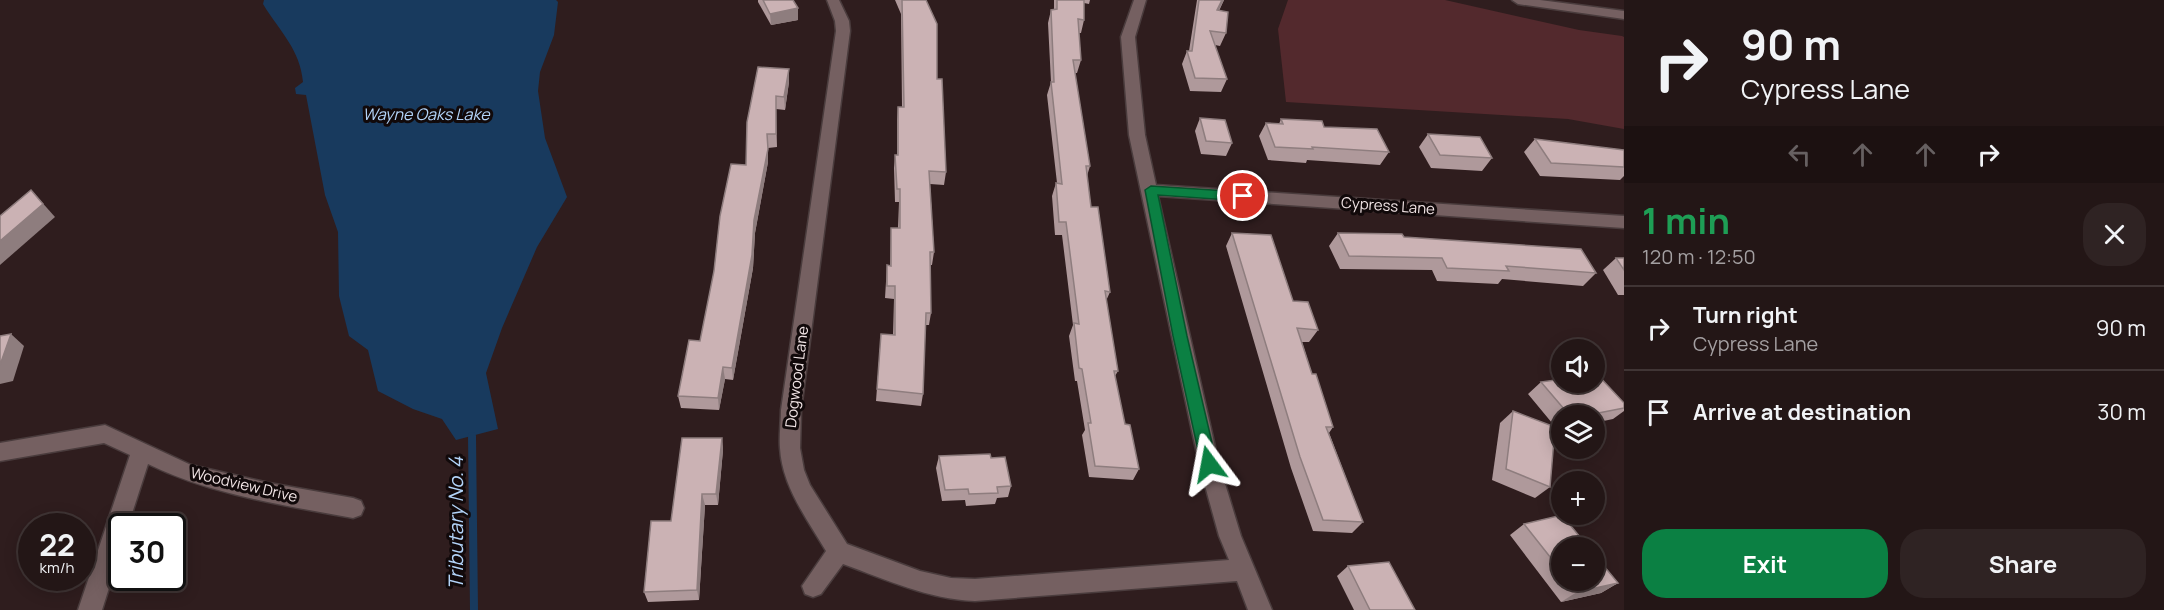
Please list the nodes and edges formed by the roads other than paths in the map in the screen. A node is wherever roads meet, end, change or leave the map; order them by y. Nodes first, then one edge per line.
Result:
1 (833, 0) edge
2 (1140, 0) edge
3 (1518, 0) edge
4 (1624, 15) edge
5 (1151, 190) junction
6 (1624, 222) edge
7 (0, 452) edge
8 (141, 452) junction
9 (353, 508) dead end
10 (839, 552) junction
11 (1242, 570) junction
12 (813, 586) dead end
13 (90, 610) edge
14 (1260, 610) edge

1 - 10 street, Dogwood Lane
2 - 5 street
3 - 4 street
5 - 6 street, Cypress Lane
5 - 11 street
7 - 8 street, Woodview Drive
8 - 9 street, Woodview Drive
8 - 13 street
10 - 11 street
10 - 12 street
11 - 14 street

